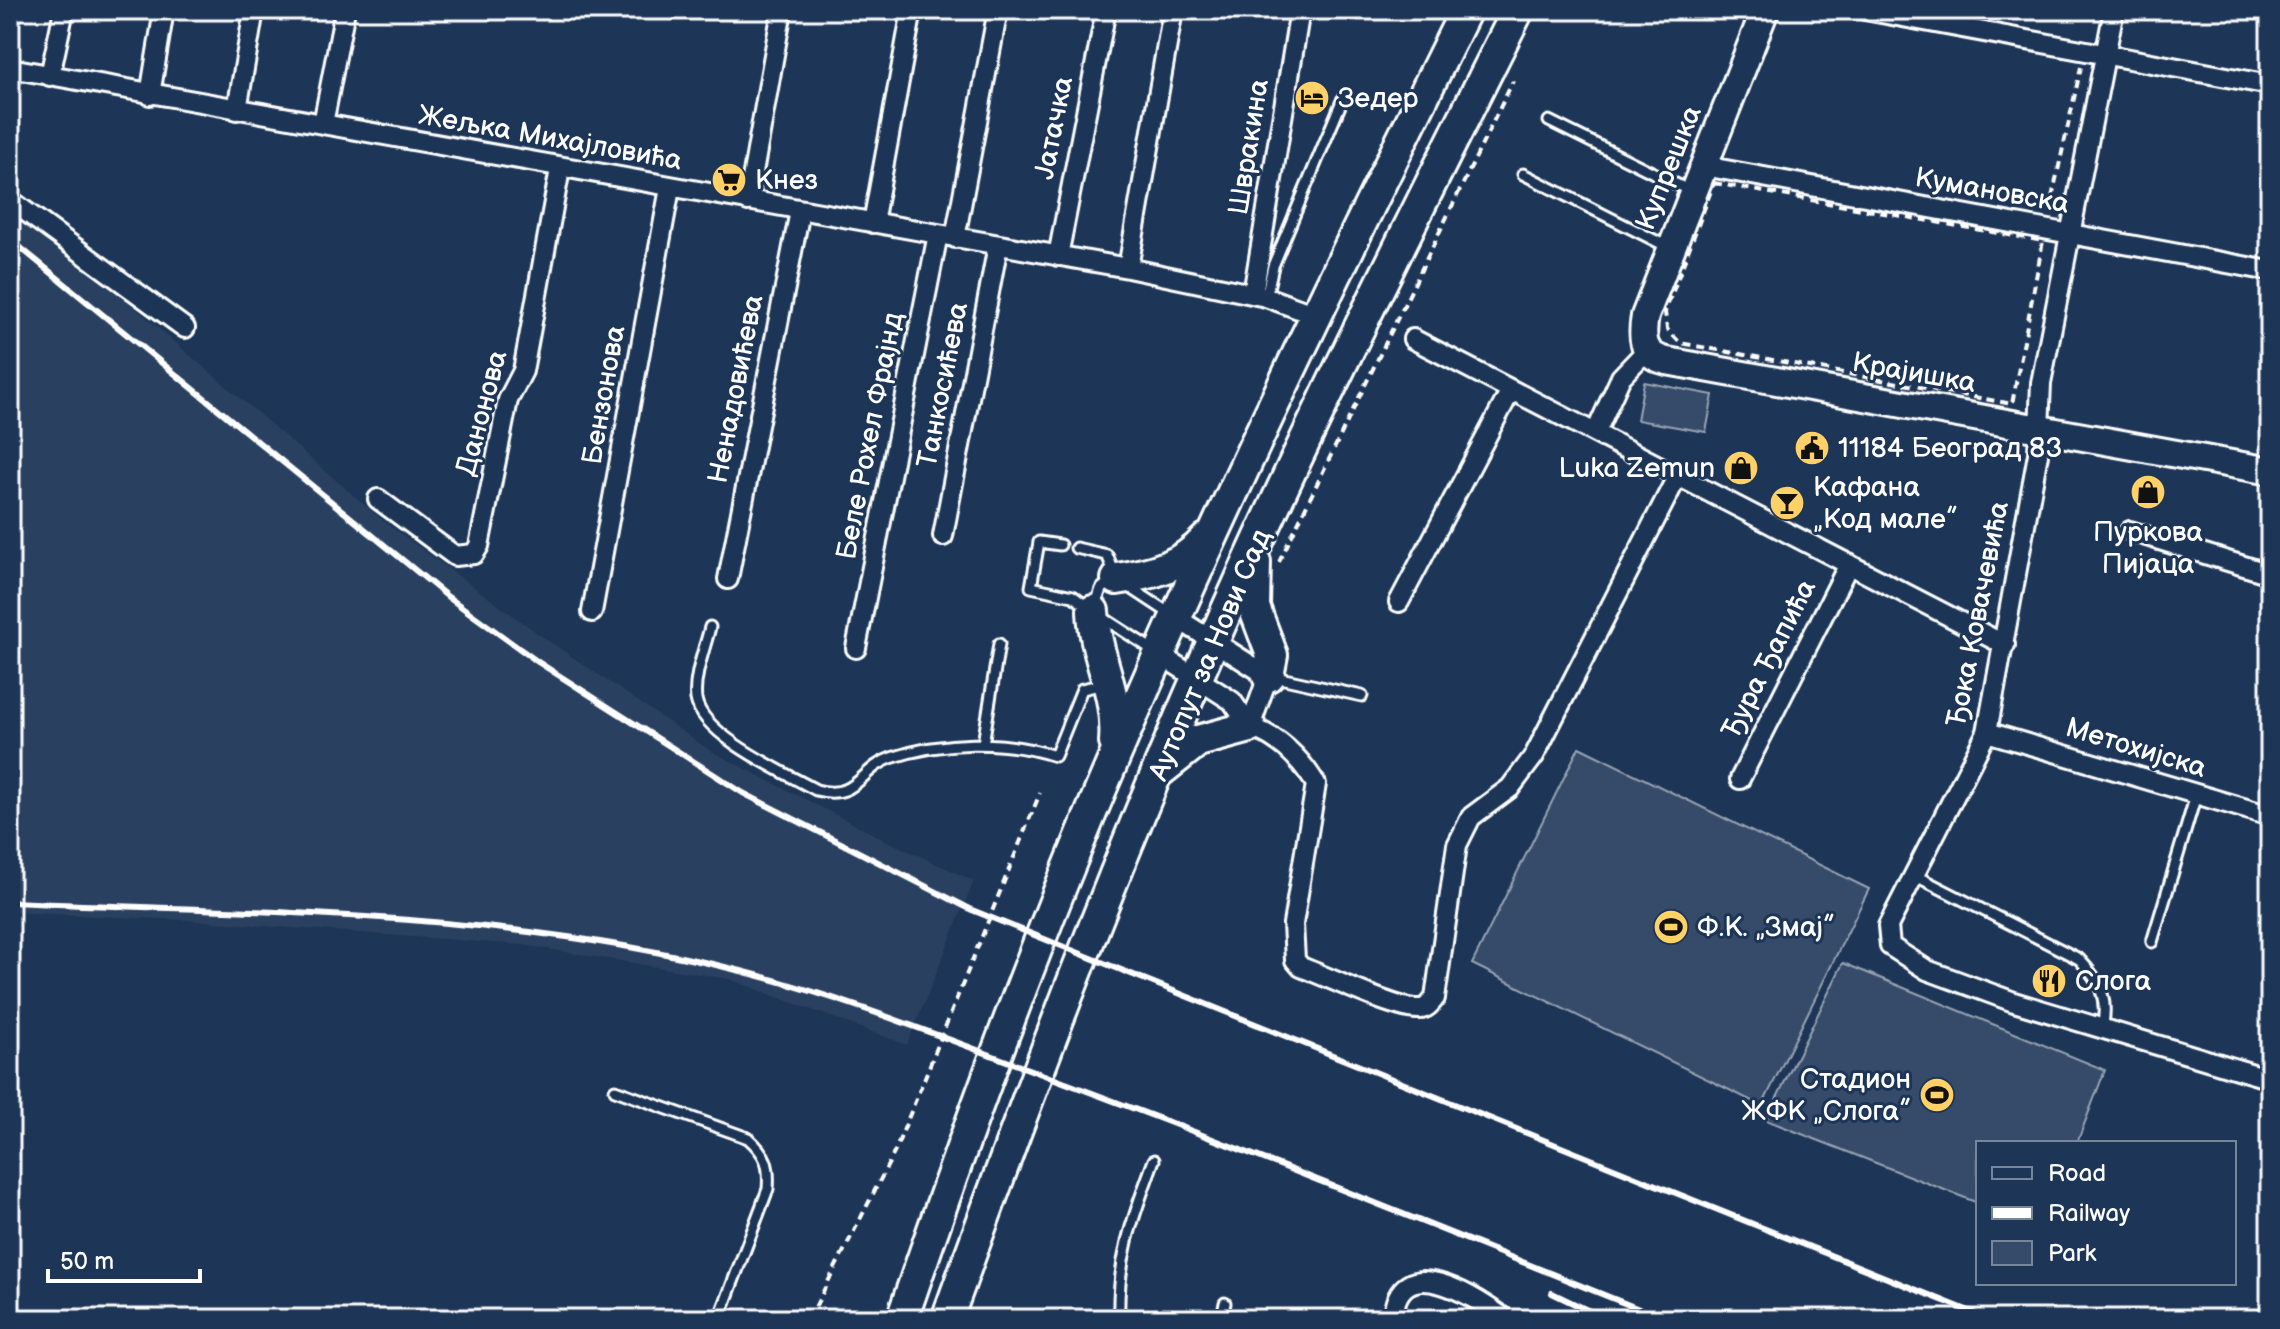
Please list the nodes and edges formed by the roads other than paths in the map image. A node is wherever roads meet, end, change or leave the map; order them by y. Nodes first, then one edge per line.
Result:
1 (64, 10) edge
2 (164, 10) edge
3 (254, 10) edge
4 (345, 10) edge
5 (782, 10) edge
6 (912, 10) edge
7 (998, 10) edge
8 (1106, 10) edge
9 (1173, 10) edge
10 (1300, 10) edge
11 (1466, 10) edge
12 (1518, 10) edge
13 (1765, 10) edge
14 (2114, 10) edge
15 (1862, 14) edge
16 (2107, 53) junction
17 (10, 68) edge
18 (50, 76) junction
19 (2270, 85) edge
20 (150, 95) junction
21 (1344, 96) dead end
22 (237, 110) junction
23 (1549, 121) dead end
24 (323, 124) junction
25 (1704, 166) junction
26 (560, 169) junction
27 (1523, 174) dead end
28 (670, 188) junction
29 (1693, 193) junction
30 (10, 200) edge
31 (748, 201) junction
32 (800, 211) junction
33 (873, 223) junction
34 (2070, 234) junction
35 (946, 236) junction
36 (998, 245) junction
37 (1671, 249) junction
38 (1058, 256) junction
39 (1128, 268) junction
40 (2270, 271) edge
41 (1259, 295) junction
42 (1315, 315) junction
43 (185, 328) dead end
44 (1413, 339) dead end
45 (1647, 350) junction
46 (1511, 390) junction
47 (2039, 427) junction
48 (1596, 432) junction
49 (2270, 471) edge
50 (1678, 475) junction
51 (378, 499) dead end
52 (1215, 529) junction
53 (2130, 531) dead end
54 (943, 536) dead end
55 (1258, 541) junction
56 (1060, 545) dead end
57 (1076, 548) dead end
58 (1849, 564) junction
59 (2270, 574) edge
60 (728, 579) dead end
61 (1117, 579) junction
62 (1399, 602) dead end
63 (1093, 611) junction
64 (592, 612) dead end
65 (1175, 617) junction
66 (710, 627) dead end
67 (1213, 640) junction
68 (999, 644) dead end
69 (2005, 645) junction
70 (856, 648) dead end
71 (1159, 654) junction
72 (1268, 676) junction
73 (1198, 677) junction
74 (1111, 683) junction
75 (1362, 696) dead end
76 (1250, 727) junction
77 (1987, 732) junction
78 (983, 744) junction
79 (1114, 758) junction
80 (1157, 776) junction
81 (1740, 779) dead end
82 (2196, 795) junction
83 (2270, 816) edge
84 (1914, 875) junction
85 (2152, 942) dead end
86 (2102, 1029) junction
87 (2270, 1079) edge
88 (615, 1090) dead end
89 (1154, 1160) dead end
90 (1225, 1303) dead end
91 (719, 1319) edge
92 (902, 1319) edge
93 (947, 1319) edge
94 (1119, 1319) edge
95 (1222, 1319) edge
96 (1393, 1319) edge
97 (1505, 1319) edge

1 - 18 street
2 - 20 street
3 - 22 street
4 - 24 street
5 - 31 street
6 - 33 street
7 - 35 street, Беле Рохел Фрајнд
8 - 38 street, Јатачка
9 - 39 street
10 - 41 street, Швракина
11 - 42 main road, Аутопут за Нови Сад
12 - 55 main road, Аутопут за Нови Сад
13 - 25 main road, Купрешка
14 - 16 street, Ђока Ковачевића
15 - 16 street
16 - 19 street
16 - 34 street, Ђока Ковачевића
17 - 18 street, Жељка Михајловића
18 - 20 street, Жељка Михајловића
20 - 22 street, Жељка Михајловића
21 - 41 lane
22 - 24 street, Жељка Михајловића
23 - 29 lane
24 - 26 street, Жељка Михајловића
25 - 29 main road, Купрешка
25 - 34 street, Кумановска
26 - 28 street, Жељка Михајловића
26 - 51 street, Данонова
27 - 37 lane
28 - 31 street, Жељка Михајловића
28 - 64 street, Бензонова
29 - 37 main road, Купрешка
30 - 43 street
31 - 32 street, Жељка Михајловића
32 - 33 street, Жељка Михајловића
32 - 60 street, Ненадовићева
33 - 35 street, Жељка Михајловића
34 - 40 street, Кумановска
34 - 47 street, Ђока Ковачевића
35 - 36 street, Жељка Михајловића
35 - 70 street, Беле Рохел Фрајнд
36 - 38 street, Жељка Михајловића
36 - 54 street, Танкосићева
37 - 45 main road, Купрешка
38 - 39 street, Жељка Михајловића
39 - 41 street, Жељка Михајловића
41 - 42 street, Жељка Михајловића
42 - 52 main road, Аутопут за Нови Сад
44 - 46 street
45 - 47 main road, Крајишка
45 - 48 street
46 - 48 street
46 - 62 street
47 - 49 main road, Крајишка
47 - 69 street, Ђока Ковачевића
48 - 50 street
50 - 58 street
50 - 76 street
52 - 61 main road
52 - 65 main road, Аутопут за Нови Сад
53 - 59 street
55 - 67 main road, Аутопут за Нови Сад
55 - 72 main road
56 - 63 lane
57 - 61 lane
58 - 69 street
58 - 81 street, Ђура Ђапића
61 - 63 lane
61 - 65 lane
63 - 71 lane
63 - 74 main road
65 - 67 street
65 - 71 main road, Аутопут за Нови Сад
66 - 78 lane
67 - 72 street
67 - 73 main road, Аутопут за Нови Сад
68 - 78 lane
69 - 77 street, Ђока Ковачевића
71 - 73 street
71 - 79 main road, Аутопут за Нови Сад
72 - 75 lane
72 - 76 street
73 - 76 street
73 - 80 main road, Аутопут за Нови Сад
74 - 78 lane
74 - 79 main road
76 - 80 main road
77 - 82 street, Метохијска
77 - 84 street, Ђока Ковачевића
79 - 92 main road, Аутопут за Нови Сад
80 - 93 main road, Аутопут за Нови Сад
82 - 83 street, Метохијска
82 - 85 lane
84 - 86 lane
84 - 86 street, Ђока Ковачевића
86 - 87 street
88 - 91 lane
89 - 94 lane
90 - 95 lane
96 - 97 street

